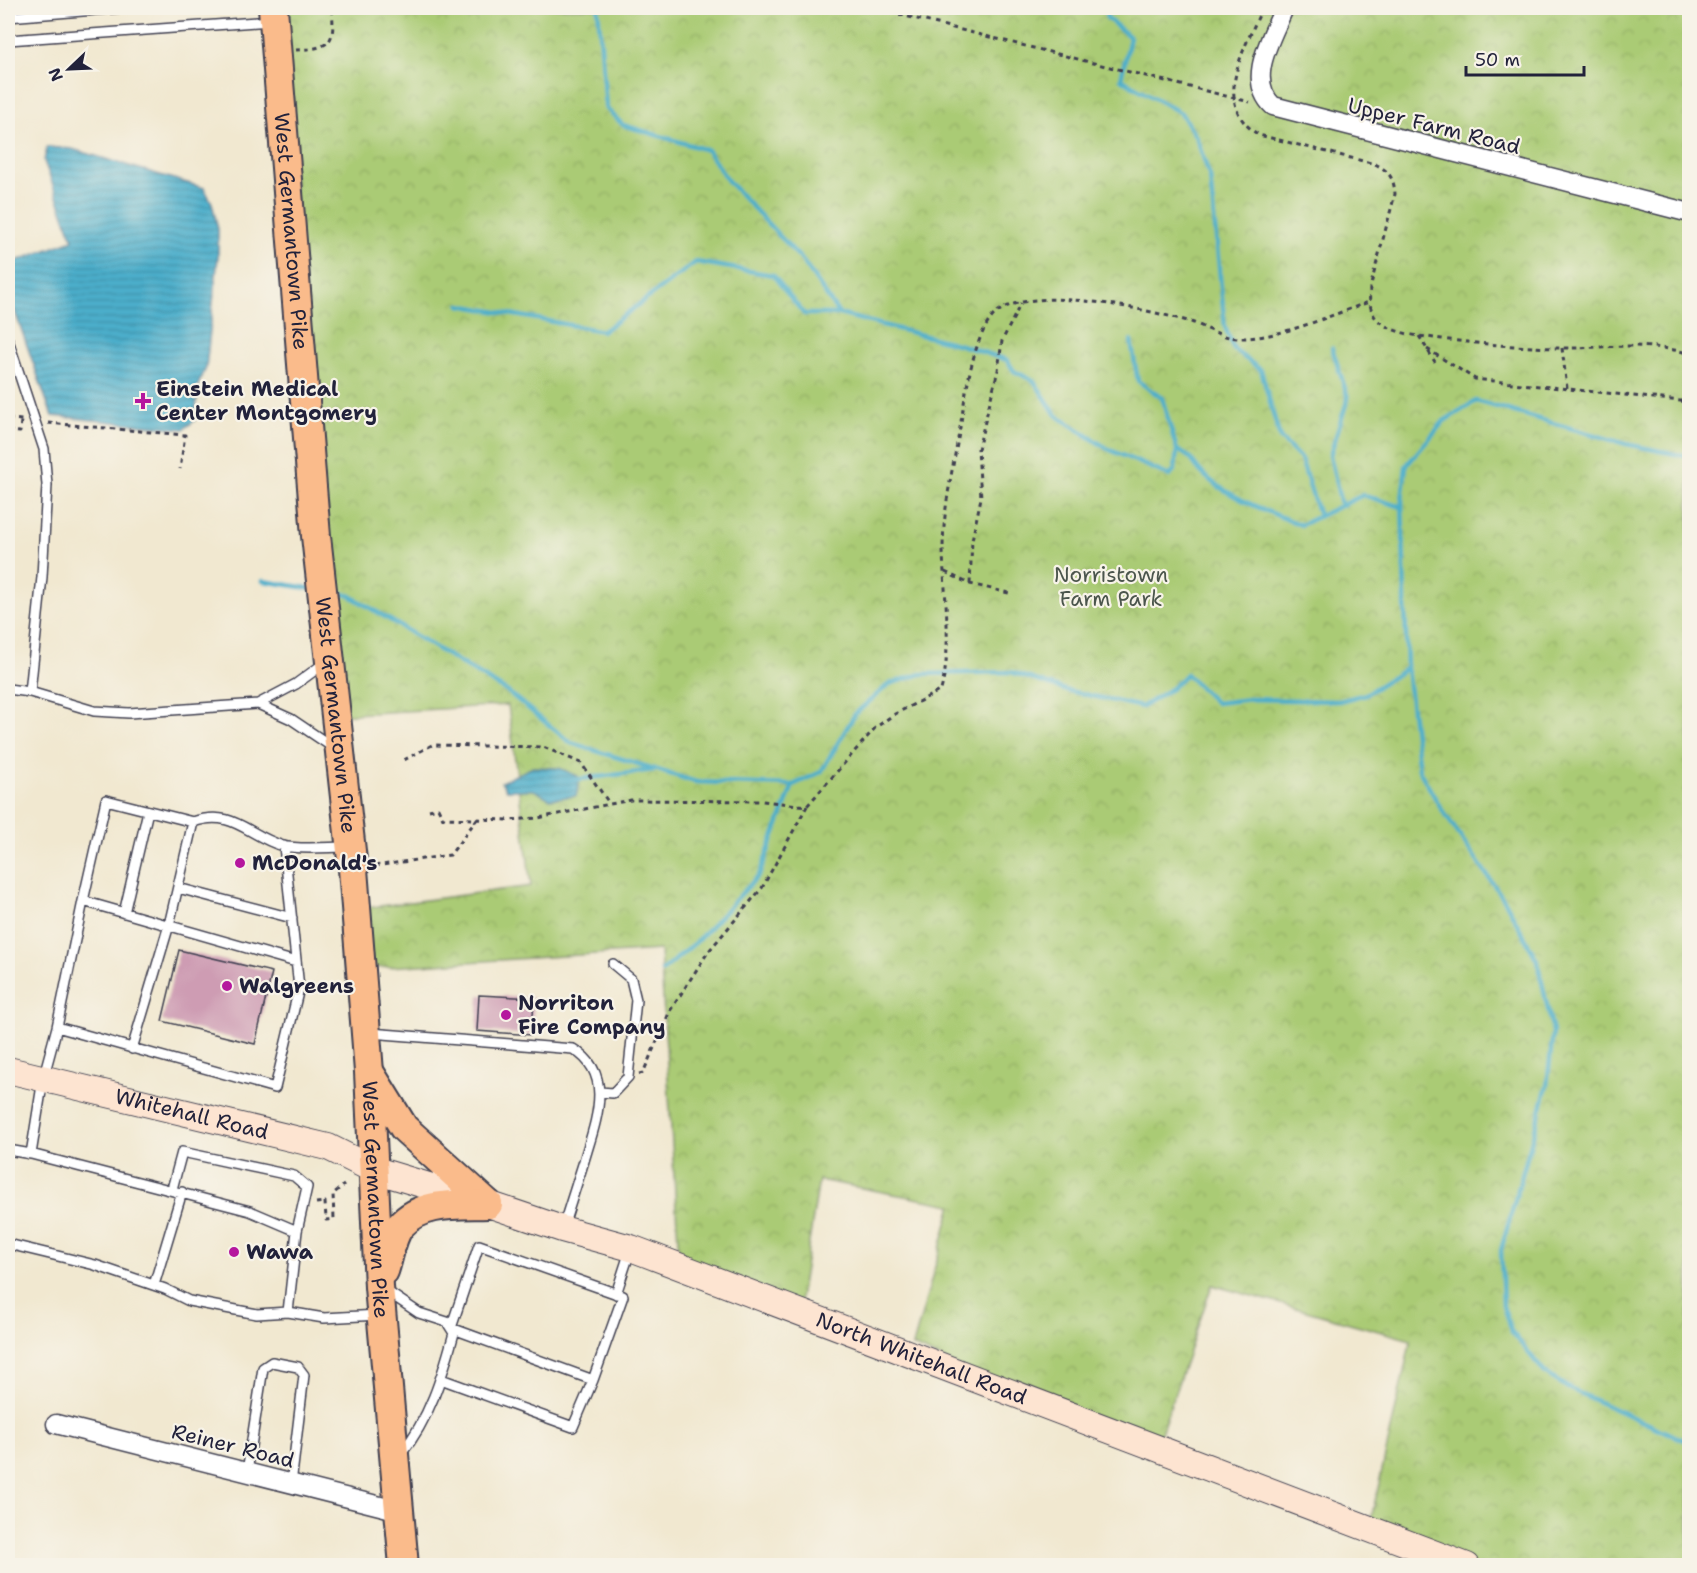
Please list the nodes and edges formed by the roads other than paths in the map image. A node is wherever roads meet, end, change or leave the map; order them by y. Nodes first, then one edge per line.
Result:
1 (120, 8) edge
2 (1284, 8) edge
3 (273, 14) edge
4 (8, 17) edge
5 (8, 40) edge
6 (1689, 213) edge
7 (8, 340) edge
8 (330, 658) junction
9 (8, 689) edge
10 (30, 692) junction
11 (258, 704) junction
12 (341, 754) junction
13 (148, 811) junction
14 (193, 822) junction
15 (284, 846) junction
16 (352, 858) junction
17 (178, 888) junction
18 (83, 901) junction
19 (124, 913) junction
20 (292, 918) junction
21 (169, 926) junction
22 (296, 962) junction
23 (613, 964) dead end
24 (57, 1028) junction
25 (366, 1033) junction
26 (132, 1049) junction
27 (8, 1070) edge
28 (369, 1072) junction
29 (43, 1079) junction
30 (600, 1092) junction
31 (8, 1150) edge
32 (31, 1154) junction
33 (372, 1169) junction
34 (177, 1190) junction
35 (488, 1204) junction
36 (562, 1229) junction
37 (297, 1231) junction
38 (8, 1244) edge
39 (631, 1248) junction
40 (154, 1285) junction
41 (615, 1294) junction
42 (380, 1300) junction
43 (288, 1312) junction
44 (451, 1328) junction
45 (441, 1379) junction
46 (593, 1380) junction
47 (56, 1424) dead end
48 (396, 1460) junction
49 (247, 1472) junction
50 (291, 1484) junction
51 (399, 1511) junction
52 (404, 1566) edge
53 (1467, 1566) edge

1 - 4 lane
2 - 6 street, Upper Farm Road
3 - 5 lane
3 - 8 main road, West Germantown Pike
7 - 10 lane
8 - 11 lane
8 - 12 main road, West Germantown Pike
9 - 10 lane
10 - 11 lane
11 - 12 lane
12 - 16 main road, West Germantown Pike
13 - 14 lane
13 - 18 lane
13 - 19 lane
14 - 15 lane
14 - 17 lane
15 - 16 lane
15 - 20 lane
16 - 25 main road, West Germantown Pike
17 - 20 lane
17 - 21 lane
18 - 19 lane
18 - 24 lane
19 - 21 lane
20 - 22 lane
21 - 22 lane
21 - 26 lane
22 - 26 lane
23 - 30 lane
24 - 26 lane
24 - 29 lane
25 - 28 main road, West Germantown Pike
25 - 30 lane
27 - 29 main road, Whitehall Road
28 - 33 main road, West Germantown Pike
28 - 35 main road
29 - 32 lane
29 - 33 main road, Whitehall Road
30 - 36 lane
31 - 32 lane
32 - 34 lane
33 - 35 main road, North Whitehall Road
33 - 42 main road, West Germantown Pike
34 - 37 lane
34 - 37 lane
34 - 40 lane
35 - 36 main road, North Whitehall Road
35 - 42 main road
36 - 39 main road, North Whitehall Road
37 - 43 lane
38 - 40 lane
39 - 41 lane
39 - 53 main road, North Whitehall Road
40 - 43 lane
41 - 44 lane
41 - 46 lane
42 - 43 lane
42 - 44 lane
42 - 48 main road, West Germantown Pike
44 - 45 lane
44 - 46 lane
45 - 46 lane
45 - 48 lane
47 - 49 street, Reiner Road
48 - 51 main road, West Germantown Pike
49 - 50 street, Reiner Road
49 - 50 lane
50 - 51 street, Reiner Road
51 - 52 main road, West Germantown Pike

